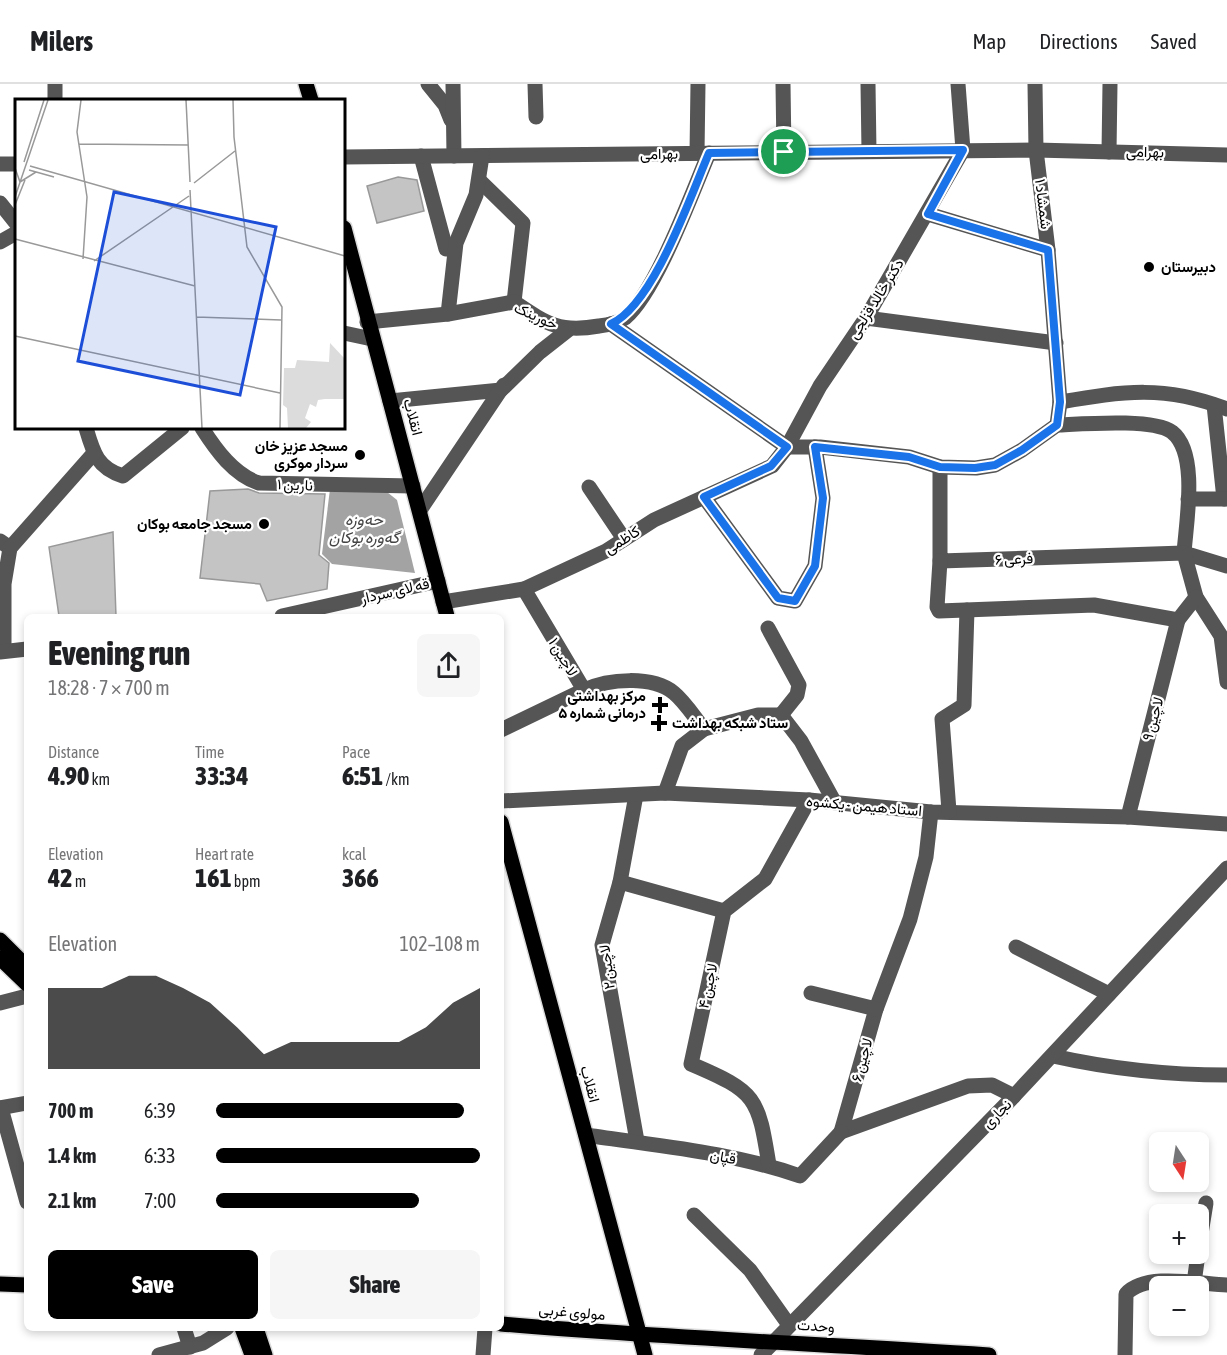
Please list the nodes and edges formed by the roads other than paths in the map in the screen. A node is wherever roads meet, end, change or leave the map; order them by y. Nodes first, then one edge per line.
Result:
1 (306, 84) edge
2 (428, 84) edge
3 (453, 84) edge
4 (535, 84) edge
5 (698, 84) edge
6 (783, 84) edge
7 (868, 84) edge
8 (958, 84) edge
9 (1035, 84) edge
10 (1110, 84) edge
11 (310, 99) edge
12 (536, 117) dead end
13 (454, 126) junction
14 (963, 150) junction
15 (1036, 150) junction
16 (869, 151) junction
17 (784, 152) junction
18 (1109, 152) junction
19 (703, 153) junction
20 (1227, 154) edge
21 (420, 156) junction
22 (454, 156) junction
23 (482, 156) junction
24 (345, 157) edge
25 (479, 180) junction
26 (0, 203) edge
27 (928, 214) junction
28 (15, 222) edge
29 (345, 232) edge
30 (15, 234) edge
31 (0, 242) edge
32 (446, 249) dead end
33 (1048, 250) junction
34 (514, 302) junction
35 (448, 314) junction
36 (866, 318) junction
37 (368, 322) junction
38 (611, 324) junction
39 (568, 330) junction
40 (345, 333) edge
41 (372, 339) junction
42 (1056, 343) junction
43 (504, 385) junction
44 (390, 401) junction
45 (1060, 402) junction
46 (1221, 407) edge
47 (1057, 425) junction
48 (86, 429) edge
49 (181, 429) edge
50 (203, 429) edge
51 (787, 447) junction
52 (815, 447) junction
53 (94, 453) junction
54 (940, 467) junction
55 (413, 486) junction
56 (589, 487) dead end
57 (704, 497) junction
58 (1225, 499) edge
59 (1188, 500) junction
60 (420, 510) junction
61 (624, 539) junction
62 (5, 544) edge
63 (1184, 553) junction
64 (940, 561) junction
65 (1227, 566) edge
66 (438, 581) junction
67 (524, 589) junction
68 (1196, 597) junction
69 (445, 609) edge
70 (967, 610) junction
71 (291, 614) edge
72 (1178, 620) junction
73 (768, 628) dead end
74 (24, 649) edge
75 (2, 652) edge
76 (1227, 682) edge
77 (584, 690) junction
78 (781, 715) junction
79 (504, 729) edge
80 (704, 729) junction
81 (665, 793) junction
82 (636, 795) junction
83 (809, 800) junction
84 (504, 801) edge
85 (835, 802) junction
86 (949, 811) junction
87 (931, 812) junction
88 (1128, 817) junction
89 (1227, 824) edge
90 (504, 833) edge
91 (1227, 868) edge
92 (620, 882) junction
93 (724, 911) junction
94 (0, 940) edge
95 (1016, 947) dead end
96 (0, 958) edge
97 (24, 964) edge
98 (24, 981) edge
99 (811, 993) dead end
100 (1109, 994) junction
101 (24, 997) edge
102 (0, 1003) edge
103 (876, 1009) junction
104 (1053, 1056) junction
105 (1227, 1075) edge
106 (1014, 1096) junction
107 (24, 1104) edge
108 (1, 1108) edge
109 (841, 1132) junction
110 (586, 1135) junction
111 (637, 1141) junction
112 (769, 1165) junction
113 (24, 1191) edge
114 (694, 1215) dead end
115 (1149, 1281) edge
116 (0, 1284) edge
117 (1209, 1284) edge
118 (24, 1285) edge
119 (1227, 1285) edge
120 (504, 1324) edge
121 (789, 1325) junction
122 (185, 1331) edge
123 (222, 1331) edge
124 (243, 1331) edge
125 (257, 1331) edge
126 (485, 1331) edge
127 (640, 1336) junction
128 (774, 1341) junction
129 (190, 1347) junction
130 (159, 1355) edge
131 (164, 1355) edge
132 (252, 1355) edge
133 (265, 1355) edge
134 (483, 1355) edge
135 (645, 1355) edge
136 (761, 1355) edge
137 (989, 1355) edge
138 (1125, 1355) edge

1 - 11 main road
2 - 13 street
3 - 13 street
4 - 12 street
5 - 19 street
6 - 17 street
7 - 16 street
8 - 14 street
9 - 15 street, شمشاد ۱
10 - 18 street
13 - 22 street
14 - 15 street, بهرامی
14 - 16 street, بهرامی
14 - 27 street, دکتر خالد قزلجی
15 - 18 street, بهرامی
15 - 33 street, شمشاد ۱
16 - 17 street, بهرامی
17 - 19 street, بهرامی
18 - 20 street, بهرامی
19 - 23 street, بهرامی
19 - 38 street
21 - 22 street, بهرامی
21 - 24 street, بهرامی
21 - 32 street
22 - 23 street, بهرامی
23 - 25 street
25 - 34 street
25 - 35 street
26 - 28 street
27 - 33 street
27 - 36 street, دکتر خالد قزلجی
29 - 37 main road, انقلاب
30 - 31 street
33 - 42 street, شمشاد ۱
34 - 35 street, خورینک
34 - 39 street, خورینک
35 - 37 street, خورینک
36 - 42 street
36 - 51 street, دکتر خالد قزلجی
37 - 41 main road, انقلاب
38 - 39 street, خورینک
38 - 51 street
39 - 43 street
40 - 41 street
41 - 44 main road, انقلاب
42 - 45 street, شمشاد ۱
43 - 44 street
43 - 60 street
44 - 55 main road, انقلاب
45 - 46 street
45 - 47 street, شمشاد ۱
46 - 58 street
47 - 54 street
47 - 59 street
48 - 53 street
49 - 53 street
50 - 55 street, نارین ۱
51 - 52 street
51 - 57 street, کاظمی
52 - 54 street
52 - 57 street
53 - 62 street
54 - 64 street
55 - 60 main road, انقلاب
56 - 61 street
57 - 61 street, کاظمی
58 - 59 street
59 - 63 street
60 - 66 main road, انقلاب
61 - 67 street, کاظمی
62 - 75 street
63 - 64 street, فرعی ۶
63 - 65 street, فرعی ۶
63 - 68 street
64 - 70 street
66 - 69 main road, انقلاب
66 - 71 street, قه لای سردار
67 - 69 street, کاظمی
67 - 77 street, لاچین ۱
68 - 72 street
68 - 76 street
70 - 72 street
70 - 86 street
72 - 88 street, لاچین ۹
73 - 78 street
74 - 75 street
77 - 79 street
77 - 80 street, لاچین ۱
78 - 80 street
78 - 85 street
80 - 81 street
81 - 82 street, استاد هیمن - یکشوه
81 - 83 street, استاد هیمن - یکشوه
82 - 84 street, استاد هیمن - یکشوه
82 - 92 street, لاچین ۲
83 - 85 street, استاد هیمن - یکشوه
83 - 93 street
85 - 87 street, استاد هیمن - یکشوه
86 - 87 street, استاد هیمن - یکشوه
86 - 88 street, استاد هیمن - یکشوه
87 - 103 street, لاچین ۶
88 - 89 street, استاد هیمن - یکشوه
90 - 110 main road, انقلاب
91 - 100 street, نجاری
92 - 93 street
92 - 111 street, لاچین ۲
93 - 112 street, لاچین ۴
94 - 97 main road
95 - 100 street
96 - 98 main road
99 - 103 street
100 - 104 street, نجاری
101 - 102 street
103 - 109 street, لاچین ۶
104 - 105 street
104 - 106 street, نجاری
106 - 109 street
106 - 121 street, نجاری
107 - 108 street
108 - 113 street
109 - 112 street, قپان
110 - 111 street, قپان
110 - 127 main road, انقلاب
111 - 112 street, قپان
114 - 121 street
115 - 138 street
116 - 118 main road
117 - 119 street
120 - 127 main road, مولوی غربی
121 - 128 street, نجاری
122 - 129 street
123 - 129 street
124 - 132 main road
125 - 133 main road
126 - 134 street
127 - 128 main road, وحدت
127 - 135 main road, انقلاب
128 - 136 street, نجاری
128 - 137 main road, وحدت
129 - 131 street
130 - 131 street

